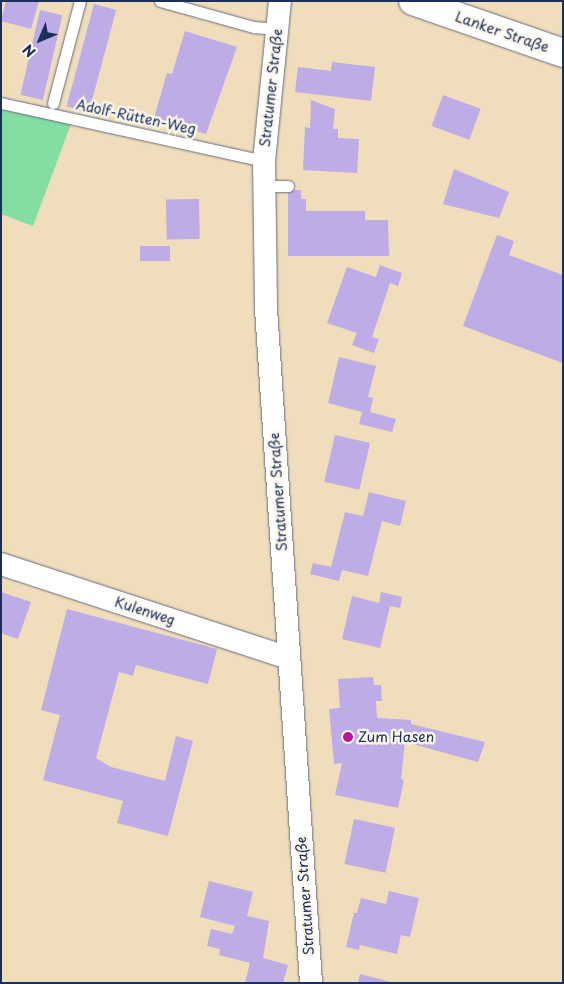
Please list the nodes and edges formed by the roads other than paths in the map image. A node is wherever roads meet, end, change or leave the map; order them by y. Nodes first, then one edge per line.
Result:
1 (80, 1) edge
2 (160, 1) edge
3 (280, 1) edge
4 (413, 1) edge
5 (277, 29) junction
6 (563, 53) edge
7 (1, 103) edge
8 (53, 103) dead end
9 (264, 161) junction
10 (265, 186) junction
11 (288, 186) dead end
12 (1, 564) edge
13 (288, 658) junction
14 (311, 983) edge

1 - 8 lane
2 - 5 lane
3 - 5 street, Stratumer Straße
4 - 6 street, Lanker Straße
5 - 9 street, Stratumer Straße
7 - 9 lane, Adolf-Rütten-Weg
9 - 10 street, Stratumer Straße
10 - 11 lane
10 - 13 street, Stratumer Straße
12 - 13 street, Kulenweg
13 - 14 street, Stratumer Straße

